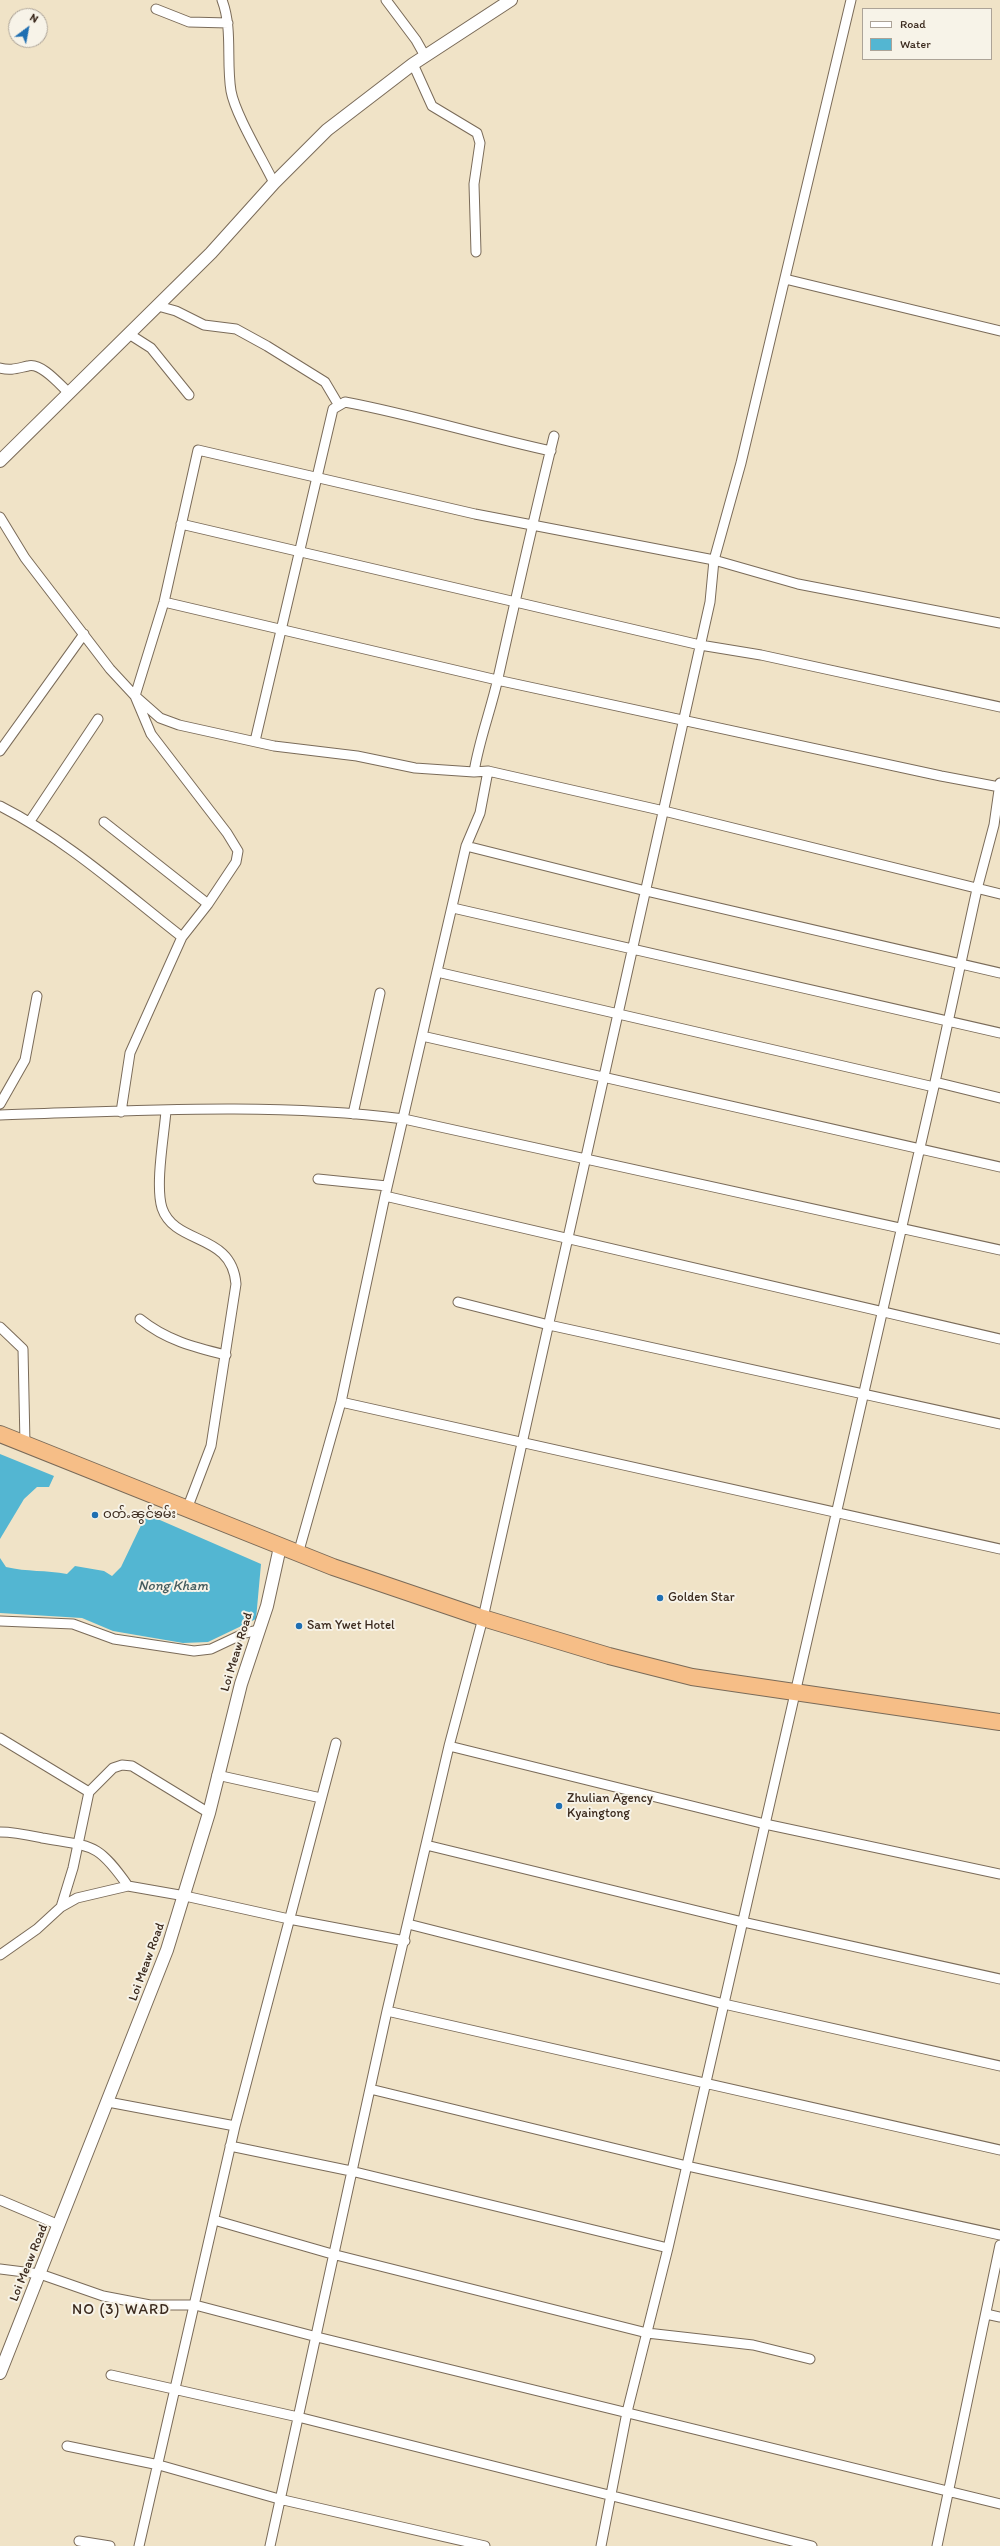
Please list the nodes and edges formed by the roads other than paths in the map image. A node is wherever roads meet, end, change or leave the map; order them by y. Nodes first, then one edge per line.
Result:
1 (222, 0) edge
2 (386, 0) edge
3 (511, 0) edge
4 (852, 0) edge
5 (156, 9) dead end
6 (228, 23) junction
7 (425, 56) junction
8 (413, 64) junction
9 (274, 183) junction
10 (476, 252) dead end
11 (785, 279) junction
12 (158, 306) junction
13 (1000, 331) edge
14 (129, 334) junction
15 (0, 368) edge
16 (69, 393) junction
17 (188, 395) dead end
18 (338, 404) junction
19 (554, 436) dead end
20 (551, 451) junction
21 (0, 461) edge
22 (316, 477) junction
23 (0, 517) edge
24 (181, 524) junction
25 (532, 526) junction
26 (300, 551) junction
27 (714, 560) junction
28 (514, 601) junction
29 (164, 602) junction
30 (1000, 623) edge
31 (282, 629) junction
32 (84, 634) junction
33 (700, 645) junction
34 (497, 680) junction
35 (135, 696) junction
36 (1000, 707) edge
37 (98, 719) dead end
38 (683, 721) junction
39 (254, 741) junction
40 (0, 751) edge
41 (488, 771) junction
42 (474, 772) junction
43 (1000, 785) edge
44 (0, 806) edge
45 (664, 811) junction
46 (30, 821) junction
47 (104, 822) dead end
48 (466, 846) junction
49 (977, 889) junction
50 (646, 891) junction
51 (1000, 894) edge
52 (208, 904) junction
53 (453, 908) junction
54 (182, 937) junction
55 (633, 950) junction
56 (961, 965) junction
57 (437, 972) junction
58 (1000, 973) edge
59 (380, 993) dead end
60 (37, 996) dead end
61 (619, 1013) junction
62 (948, 1022) junction
63 (1000, 1033) edge
64 (422, 1036) junction
65 (604, 1078) junction
66 (934, 1085) junction
67 (1000, 1098) edge
68 (0, 1104) edge
69 (166, 1111) junction
70 (121, 1112) junction
71 (353, 1114) junction
72 (0, 1115) edge
73 (404, 1119) junction
74 (919, 1149) junction
75 (586, 1158) junction
76 (1000, 1167) edge
77 (318, 1179) dead end
78 (387, 1186) junction
79 (385, 1196) junction
80 (901, 1229) junction
81 (568, 1240) junction
82 (1000, 1250) edge
83 (458, 1302) dead end
84 (882, 1313) junction
85 (140, 1319) dead end
86 (549, 1325) junction
87 (0, 1327) edge
88 (1000, 1340) edge
89 (226, 1355) junction
90 (864, 1393) junction
91 (341, 1402) junction
92 (1000, 1424) edge
93 (0, 1434) edge
94 (522, 1443) junction
95 (25, 1444) junction
96 (187, 1509) junction
97 (836, 1513) junction
98 (280, 1547) junction
99 (1000, 1549) edge
100 (298, 1554) junction
101 (483, 1618) junction
102 (0, 1621) edge
103 (259, 1630) junction
104 (795, 1692) junction
105 (1000, 1722) edge
106 (0, 1738) edge
107 (336, 1743) dead end
108 (449, 1746) junction
109 (217, 1775) junction
110 (89, 1792) junction
111 (321, 1798) junction
112 (209, 1813) junction
113 (765, 1824) junction
114 (0, 1832) edge
115 (78, 1843) junction
116 (426, 1845) junction
117 (1000, 1874) edge
118 (128, 1886) junction
119 (185, 1896) junction
120 (61, 1907) junction
121 (289, 1919) junction
122 (743, 1922) junction
123 (408, 1924) junction
124 (405, 1941) junction
125 (0, 1956) edge
126 (1000, 1979) edge
127 (724, 2004) junction
128 (387, 2011) junction
129 (1000, 2066) edge
130 (705, 2084) junction
131 (370, 2089) junction
132 (108, 2102) junction
133 (235, 2126) junction
134 (230, 2146) junction
135 (1000, 2150) edge
136 (687, 2166) junction
137 (351, 2171) junction
138 (0, 2200) edge
139 (214, 2220) junction
140 (59, 2225) junction
141 (1000, 2235) edge
142 (1000, 2244) edge
143 (668, 2248) junction
144 (332, 2254) junction
145 (0, 2269) edge
146 (40, 2274) junction
147 (195, 2305) junction
148 (986, 2314) junction
149 (1000, 2317) edge
150 (647, 2333) junction
151 (317, 2337) junction
152 (810, 2359) dead end
153 (0, 2373) edge
154 (111, 2375) dead end
155 (175, 2389) junction
156 (627, 2412) junction
157 (298, 2417) junction
158 (67, 2446) dead end
159 (159, 2465) junction
160 (948, 2493) junction
161 (610, 2495) junction
162 (279, 2499) junction
163 (1000, 2504) edge
164 (79, 2541) dead end
165 (110, 2546) edge
166 (139, 2546) edge
167 (270, 2546) edge
168 (484, 2546) edge
169 (601, 2546) edge
170 (812, 2546) edge
171 (937, 2546) edge

1 - 6 street
2 - 7 street
3 - 7 street
4 - 11 street
5 - 6 street
6 - 9 street
7 - 8 street
8 - 9 street
8 - 10 street
9 - 12 street
11 - 13 street
11 - 27 street
12 - 14 street
12 - 18 street
14 - 16 street
14 - 17 street
15 - 16 street
16 - 21 street
18 - 20 street
18 - 22 street
19 - 20 street
20 - 25 street
22 - 24 street
22 - 25 street
22 - 26 street
23 - 32 street
24 - 26 street
24 - 29 street
25 - 27 street
25 - 28 street
26 - 28 street
26 - 31 street
27 - 30 street
27 - 33 street
28 - 33 street
28 - 34 street
29 - 31 street
29 - 35 street
31 - 34 street
31 - 39 street
32 - 35 street
32 - 40 street
33 - 36 street
33 - 38 street
34 - 38 street
34 - 42 street
35 - 39 street
35 - 52 street
37 - 46 street
38 - 43 street
38 - 45 street
39 - 42 street
41 - 42 street
41 - 45 street
41 - 48 street
43 - 49 street
44 - 46 street
45 - 49 street
45 - 50 street
46 - 54 street
47 - 52 street
48 - 50 street
48 - 53 street
49 - 51 street
49 - 56 street
50 - 55 street
50 - 56 street
52 - 54 street
53 - 55 street
53 - 57 street
54 - 70 street
55 - 61 street
55 - 62 street
56 - 58 street
56 - 62 street
57 - 61 street
57 - 64 street
59 - 71 street
60 - 68 street
61 - 65 street
61 - 66 street
62 - 63 street
62 - 66 street
64 - 65 street
64 - 73 street
65 - 74 street
65 - 75 street
66 - 67 street
66 - 74 street
69 - 70 street
69 - 71 street
69 - 89 street
70 - 72 street
71 - 73 street
73 - 75 street
73 - 78 street
74 - 76 street
74 - 80 street
75 - 80 street
75 - 81 street
77 - 78 street
78 - 79 street
79 - 81 street
79 - 91 street
80 - 82 street
80 - 84 street
81 - 84 street
81 - 86 street
83 - 86 street
84 - 88 street
84 - 90 street
85 - 89 street
86 - 90 street
86 - 94 street
87 - 95 street
89 - 96 street
90 - 92 street
90 - 97 street
91 - 94 street
91 - 100 street
93 - 95 highway
94 - 97 street
94 - 101 street
95 - 96 highway
96 - 98 highway
97 - 99 street
97 - 104 street
98 - 100 highway
98 - 103 street, Loi Meaw Road
100 - 101 highway
101 - 104 highway
101 - 108 street
102 - 103 street
103 - 109 street, Loi Meaw Road
104 - 105 highway
104 - 113 street
106 - 110 street
107 - 111 street
108 - 113 street
108 - 116 street
109 - 111 street
109 - 112 street, Loi Meaw Road
110 - 112 street
110 - 115 street
111 - 121 street
112 - 119 street, Loi Meaw Road
113 - 117 street
113 - 122 street
114 - 115 street
115 - 118 street
115 - 120 street
116 - 122 street
116 - 123 street
118 - 119 street
118 - 120 street
119 - 121 street
119 - 132 street, Loi Meaw Road
120 - 125 street
121 - 124 street
121 - 133 street
122 - 126 street
122 - 127 street
123 - 124 street
123 - 127 street
124 - 128 street
127 - 129 street
127 - 130 street
128 - 130 street
128 - 131 street
130 - 135 street
130 - 136 street
131 - 136 street
131 - 137 street
132 - 133 street
132 - 140 street, Loi Meaw Road
133 - 134 street
134 - 137 street
134 - 139 street
136 - 141 street
136 - 143 street
137 - 143 street
137 - 144 street
138 - 140 street
139 - 144 street
139 - 147 street
140 - 146 street, Loi Meaw Road
142 - 148 street
143 - 150 street
144 - 150 street
144 - 151 street
145 - 146 street
146 - 147 street
146 - 153 street, Loi Meaw Road
147 - 151 street
147 - 155 street
148 - 149 street
148 - 160 street
150 - 152 street
150 - 156 street
151 - 156 street
151 - 157 street
154 - 155 street
155 - 157 street
155 - 159 street
156 - 160 street
156 - 161 street
157 - 161 street
157 - 162 street
158 - 159 street
159 - 162 street
159 - 166 street
160 - 163 street
160 - 171 street
161 - 169 street
161 - 170 street
162 - 167 street
162 - 168 street
164 - 165 street

